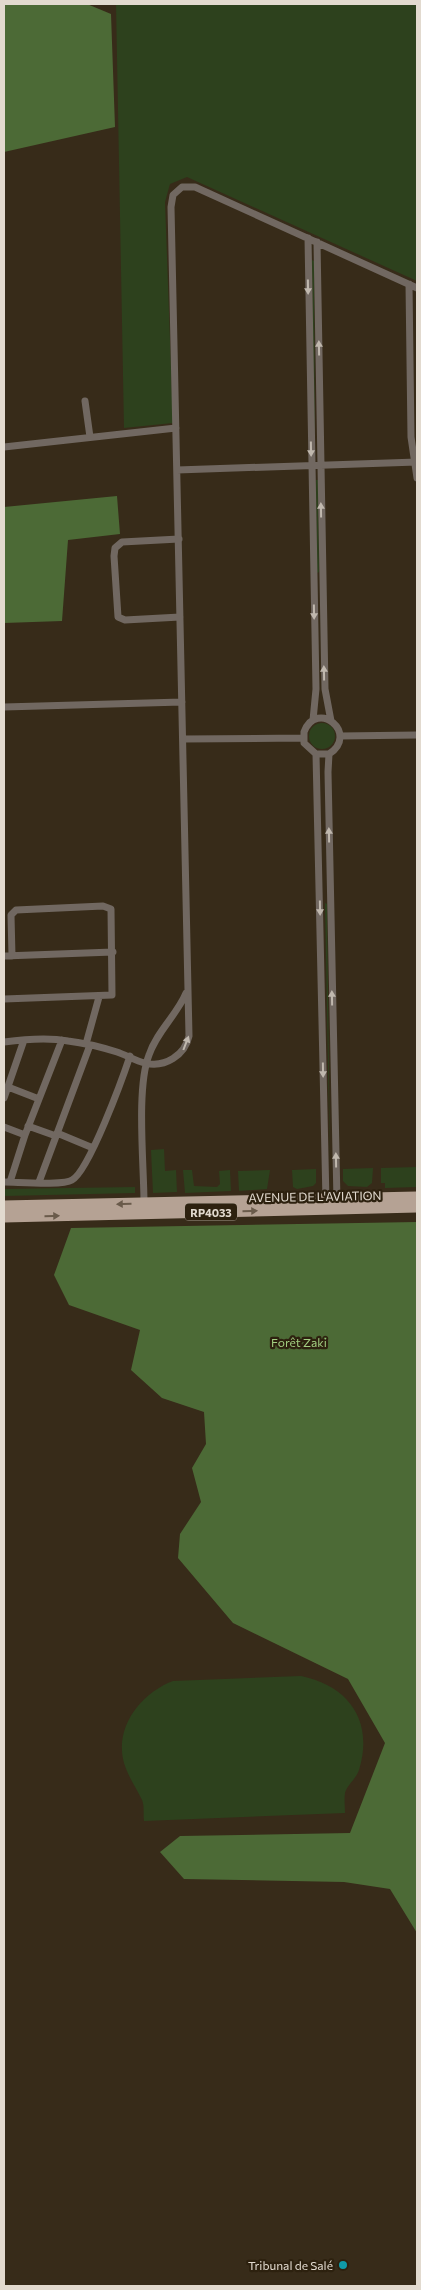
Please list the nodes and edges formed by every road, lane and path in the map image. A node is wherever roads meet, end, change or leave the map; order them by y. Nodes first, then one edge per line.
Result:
1 (308, 238) junction
2 (317, 242) junction
3 (409, 284) junction
4 (417, 288) edge
5 (85, 401) dead end
6 (176, 428) junction
7 (90, 437) junction
8 (4, 447) edge
9 (415, 463) edge
10 (311, 466) junction
11 (321, 466) junction
12 (177, 470) junction
13 (417, 478) edge
14 (179, 539) junction
15 (313, 580) junction
16 (322, 580) junction
17 (180, 618) junction
18 (314, 635) junction
19 (324, 635) junction
20 (182, 702) junction
21 (4, 707) edge
22 (313, 720) junction
23 (331, 721) junction
24 (417, 735) edge
25 (340, 736) junction
26 (303, 738) junction
27 (182, 739) junction
28 (316, 754) junction
29 (329, 754) junction
30 (113, 952) junction
31 (4, 956) edge
32 (12, 956) junction
33 (188, 988) junction
34 (99, 997) junction
35 (4, 999) edge
36 (24, 1040) junction
37 (62, 1040) junction
38 (4, 1042) edge
39 (88, 1045) junction
40 (130, 1056) junction
41 (146, 1063) junction
42 (8, 1087) junction
43 (4, 1098) edge
44 (39, 1099) junction
45 (28, 1126) junction
46 (4, 1127) edge
47 (25, 1135) junction
48 (56, 1135) junction
49 (93, 1148) junction
50 (7, 1182) edge
51 (39, 1182) junction
52 (417, 1197) edge
53 (144, 1203) junction
54 (331, 1204) junction
55 (4, 1206) edge
56 (417, 1207) edge
57 (4, 1217) edge

1 - 2 street
1 - 6 street
1 -> 10 street
2 - 3 street
11 -> 2 street
3 - 4 street
3 - 9 street
5 - 7 street
6 - 7 street
6 - 12 street
7 - 8 street
9 - 11 street
9 - 13 street
10 - 11 street
10 - 12 street
10 - 15 street
16 -> 11 street
12 - 14 street
14 - 17 street
14 - 17 street
15 - 16 street
15 -> 18 street
16 - 19 street
17 - 20 street
18 - 19 street
18 - 22 street
23 -> 19 street
20 - 21 street
20 - 27 street
22 - 23 street
22 - 26 street
23 - 25 street
24 - 25 street
25 - 29 street
26 - 27 street
26 - 28 street
27 - 33 street
28 - 29 street
28 -> 54 street
54 -> 29 street
30 - 32 street
30 - 32 street
30 - 34 street
31 - 32 street
33 - 41 street
41 -> 33 street
34 - 35 street
34 - 39 street
36 - 37 street
36 - 38 street
36 - 42 street
37 - 39 street
37 - 44 street
39 - 40 street
39 - 48 street
40 - 41 street
40 - 49 street
41 - 53 street
42 - 43 street
42 - 44 street
44 - 45 street
45 - 47 street
45 - 48 street
46 - 47 street
47 - 50 street
48 - 49 street
48 - 51 street
49 - 51 street
50 - 51 street
52 - 54 main road, AVENUE DE L'AVIATION / RP4033
53 - 54 main road, AVENUE DE L'AVIATION / RP4033
53 -> 55 main road, AVENUE DE L'AVIATION / RP4033
54 - 56 main road, AVENUE DE L'AVIATION / RP4033
57 -> 54 main road, AVENUE DE L'AVIATION / RP4033

